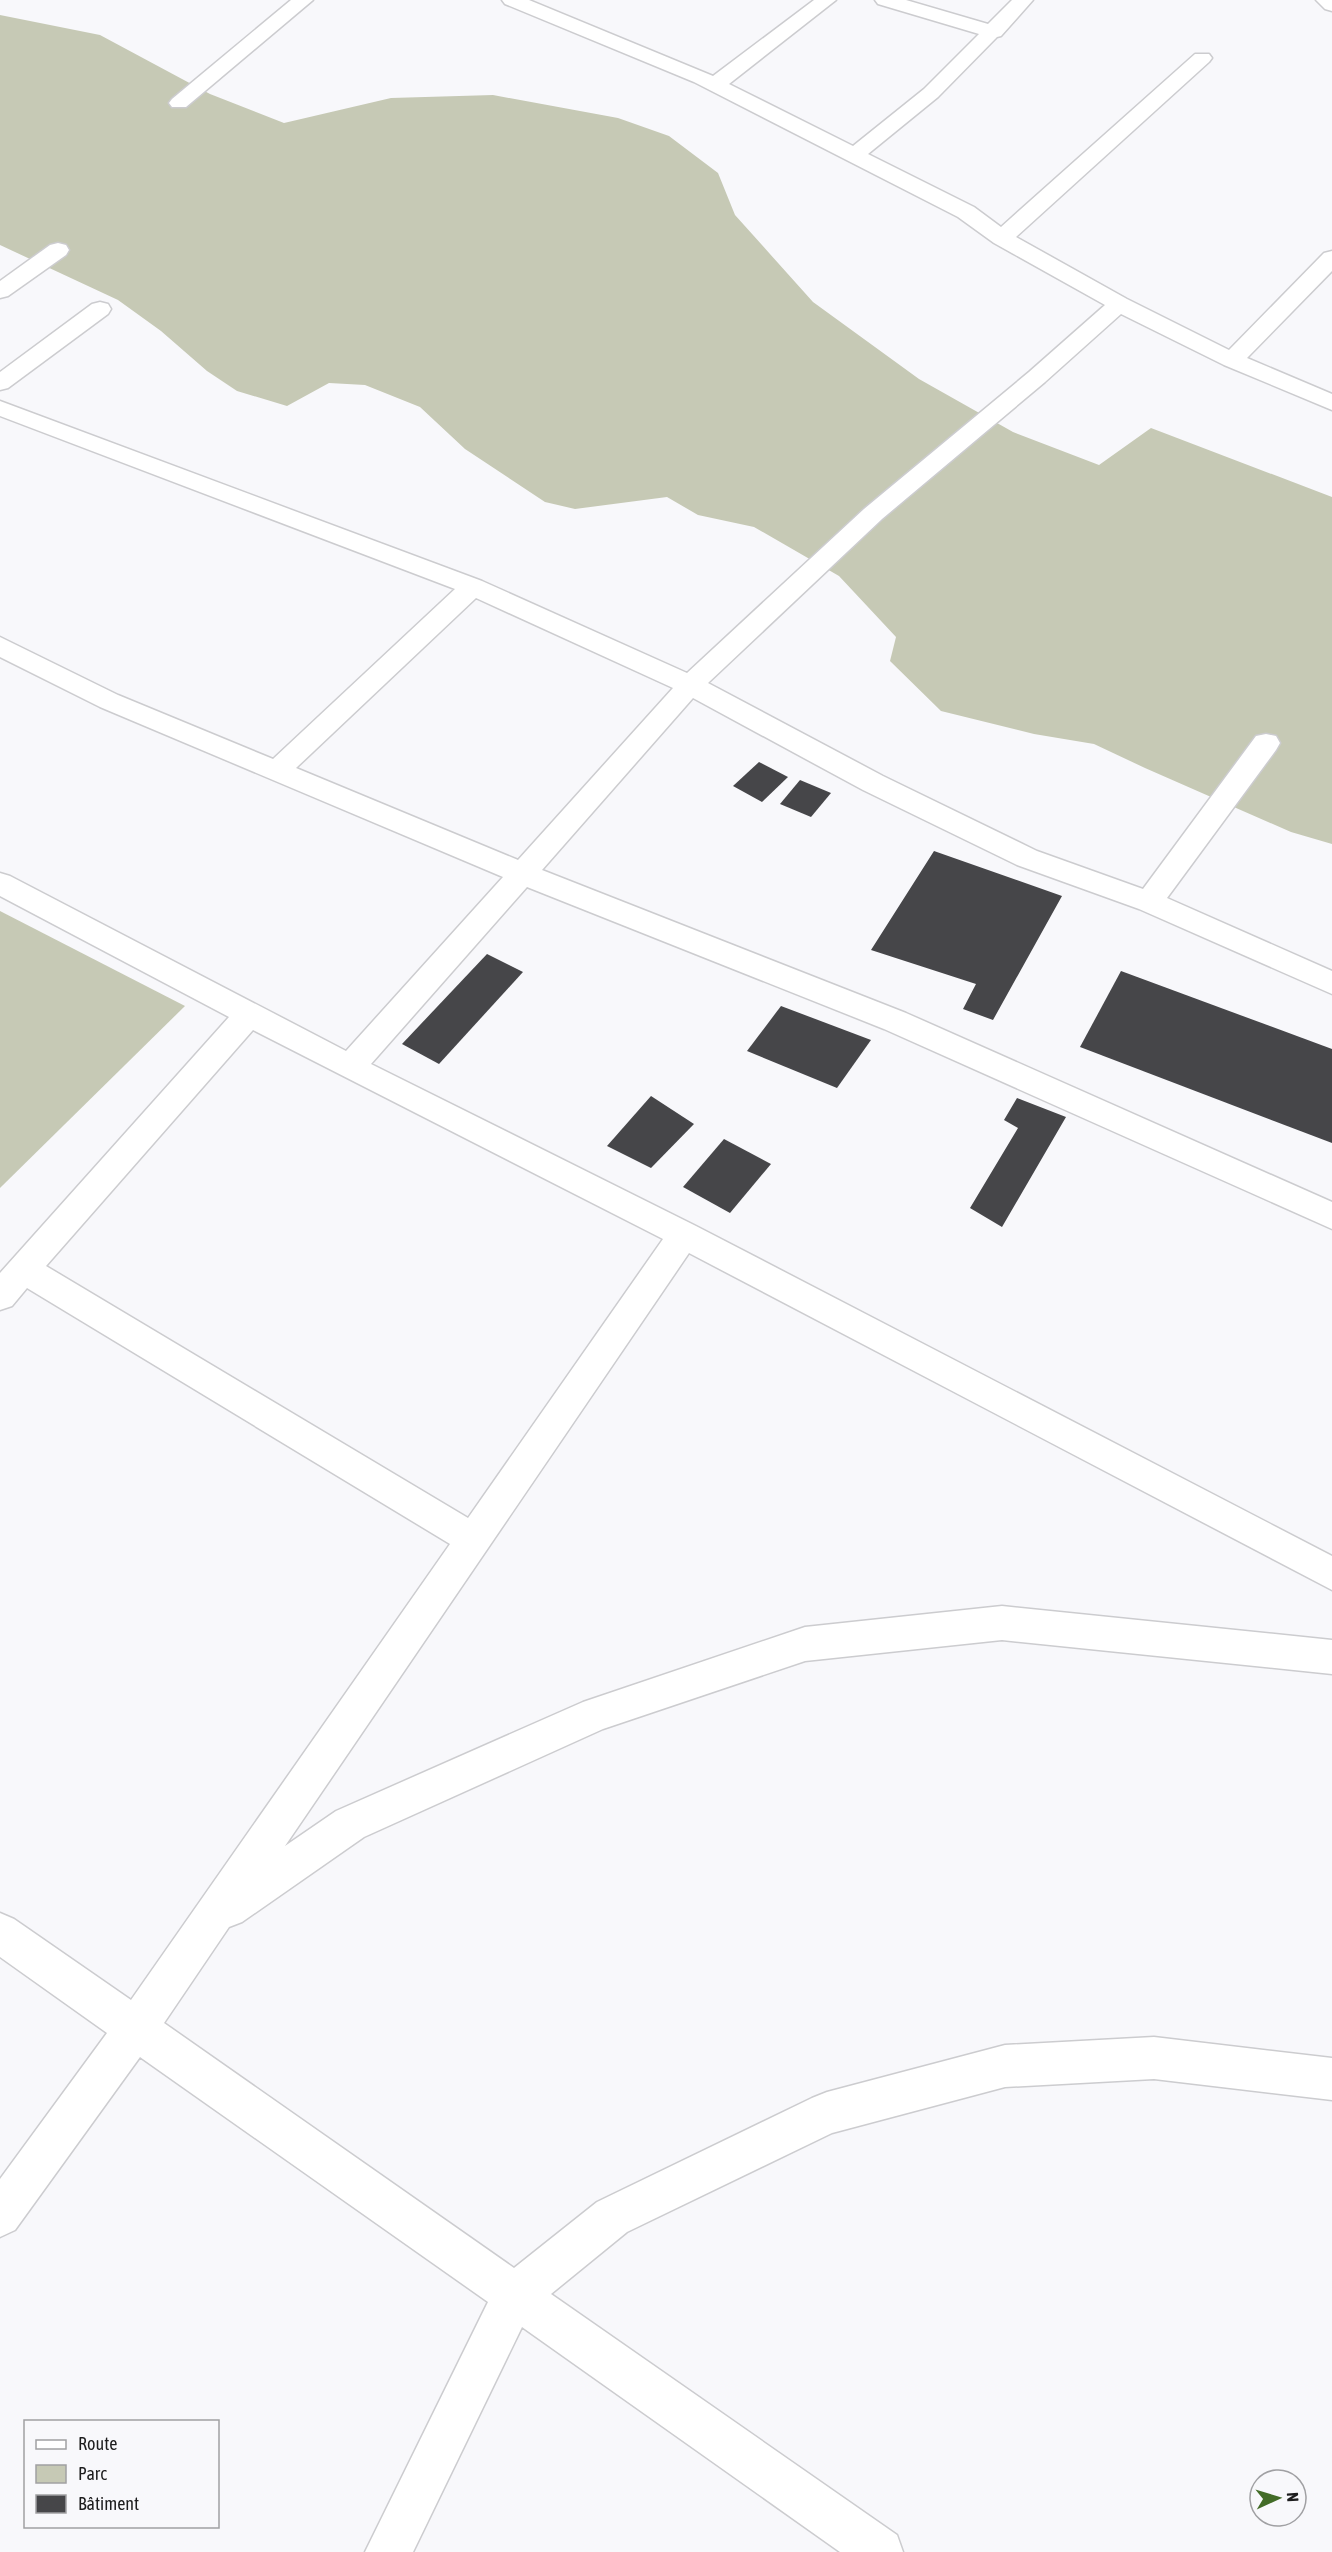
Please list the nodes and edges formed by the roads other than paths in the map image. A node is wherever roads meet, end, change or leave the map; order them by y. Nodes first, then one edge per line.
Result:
1 (303, 0) edge
2 (512, 0) edge
3 (826, 0) edge
4 (885, 0) edge
5 (1023, 0) edge
6 (1326, 0) edge
7 (1332, 5) edge
8 (994, 32) junction
9 (1202, 58) dead end
10 (715, 85) junction
11 (179, 103) dead end
12 (855, 155) junction
13 (1002, 238) junction
14 (58, 250) dead end
15 (1332, 258) edge
16 (0, 291) edge
17 (1119, 304) junction
18 (100, 309) dead end
19 (1232, 360) junction
20 (0, 383) edge
21 (1332, 403) edge
22 (0, 408) edge
23 (473, 587) junction
24 (0, 646) edge
25 (690, 686) junction
26 (1266, 743) dead end
27 (277, 771) junction
28 (521, 873) junction
29 (0, 883) edge
30 (1149, 902) junction
31 (1332, 983) edge
32 (249, 1014) junction
33 (350, 1067) junction
34 (1332, 1216) edge
35 (684, 1235) junction
36 (24, 1269) junction
37 (0, 1296) edge
38 (474, 1540) junction
39 (1332, 1574) edge
40 (1332, 1657) edge
41 (211, 1920) junction
42 (0, 1932) edge
43 (136, 2028) junction
44 (1332, 2079) edge
45 (0, 2216) edge
46 (514, 2296) junction
47 (388, 2552) edge
48 (880, 2552) edge

1 - 11 street
2 - 10 street
3 - 10 street
4 - 8 street
5 - 8 street
6 - 7 street
8 - 12 street
9 - 13 street
10 - 12 street
12 - 13 street
13 - 17 street
14 - 16 street
15 - 19 street
17 - 19 street
17 - 25 street
18 - 20 street
19 - 21 street
22 - 23 street
23 - 25 street
23 - 27 street
24 - 27 street
25 - 28 street
25 - 30 street
26 - 30 street
27 - 28 street
28 - 33 street
28 - 34 street
29 - 32 street
30 - 31 street
32 - 33 street
32 - 36 street
33 - 35 street
35 - 38 street
35 - 39 street
36 - 37 street
36 - 38 street
38 - 41 street
40 - 41 street
41 - 43 street
42 - 43 street
43 - 45 street
43 - 46 street
44 - 46 street
46 - 47 street
46 - 48 street

